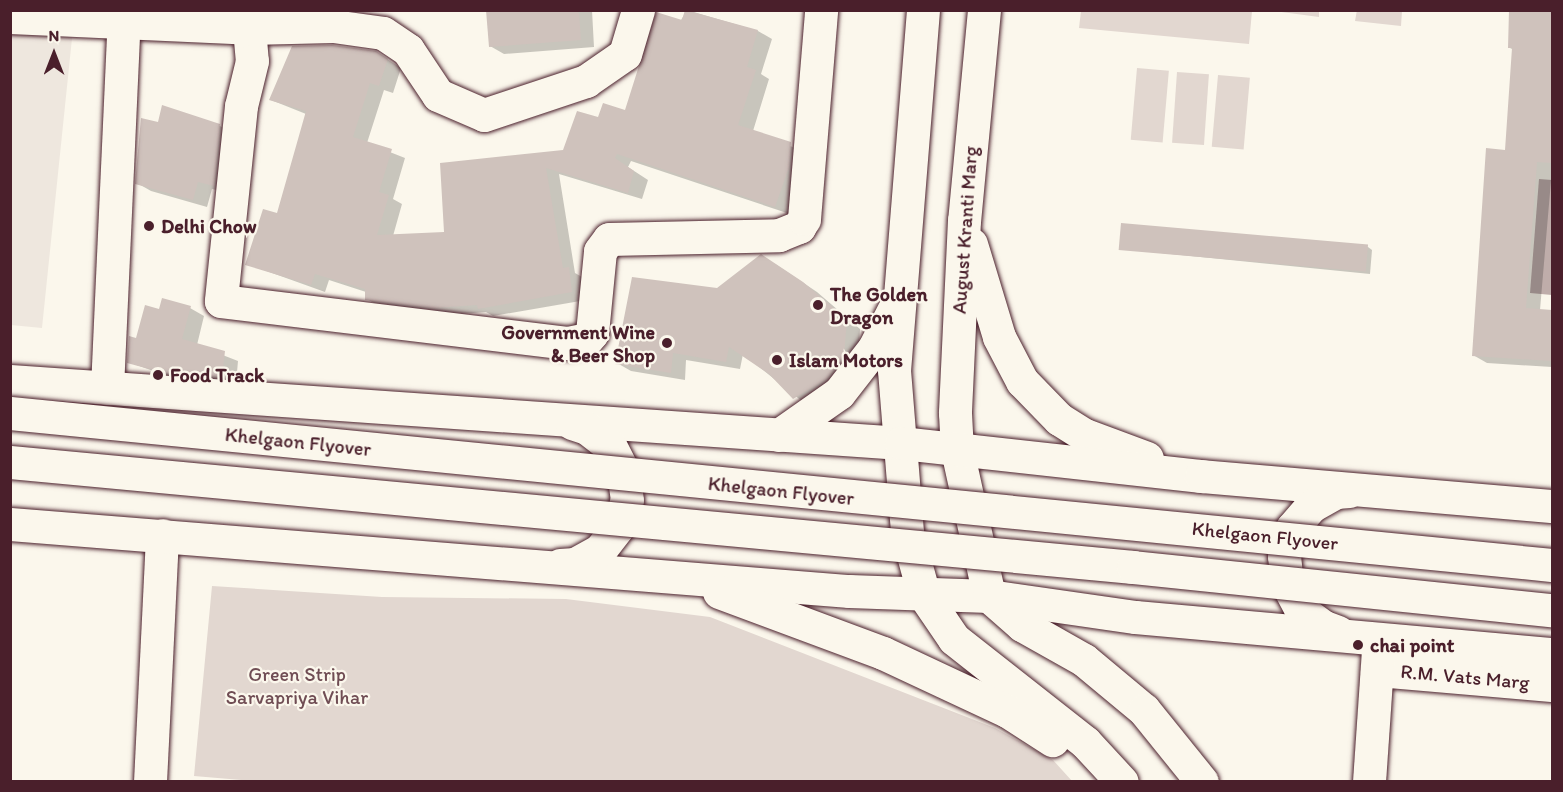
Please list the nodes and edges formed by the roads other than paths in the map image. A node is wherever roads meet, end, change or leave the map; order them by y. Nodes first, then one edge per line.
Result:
1 (638, 10) edge
2 (821, 10) edge
3 (923, 10) edge
4 (984, 10) edge
5 (10, 16) edge
6 (124, 16) edge
7 (249, 28) junction
8 (964, 220) junction
9 (898, 303) junction
10 (10, 381) edge
11 (107, 388) junction
12 (10, 413) edge
13 (559, 419) junction
14 (779, 435) junction
15 (901, 443) junction
16 (957, 450) junction
17 (10, 462) edge
18 (1201, 476) junction
19 (1365, 489) junction
20 (1552, 506) edge
21 (10, 524) edge
22 (162, 535) junction
23 (1552, 565) edge
24 (546, 567) junction
25 (680, 578) junction
26 (924, 595) junction
27 (989, 596) junction
28 (1552, 610) edge
29 (1369, 648) junction
30 (1552, 654) edge
31 (1552, 684) edge
32 (150, 782) edge
33 (1117, 782) edge
34 (1122, 782) edge
35 (1202, 782) edge
36 (1369, 782) edge

1 - 7 main road
2 - 7 main road
3 - 9 main road
4 - 8 main road, August Kranti Marg
5 - 6 main road
6 - 7 main road
6 - 11 main road
8 - 16 main road, August Kranti Marg
8 - 18 main road
9 - 14 main road
9 - 15 main road
10 - 11 main road
11 - 13 main road
12 - 23 main road, Khelgaon Flyover, bridge
13 - 14 main road
13 - 24 main road
14 - 15 main road
15 - 16 main road
15 - 26 main road
16 - 18 main road
16 - 27 main road, August Kranti Marg
17 - 28 main road, bridge
18 - 19 main road
19 - 20 main road
19 - 29 main road
21 - 22 main road
22 - 24 main road
22 - 32 main road
24 - 25 main road
25 - 26 main road
25 - 33 main road
26 - 27 main road
26 - 34 main road
27 - 29 main road
27 - 35 main road
29 - 30 main road
29 - 31 main road, R.M. Vats Marg
29 - 36 main road

